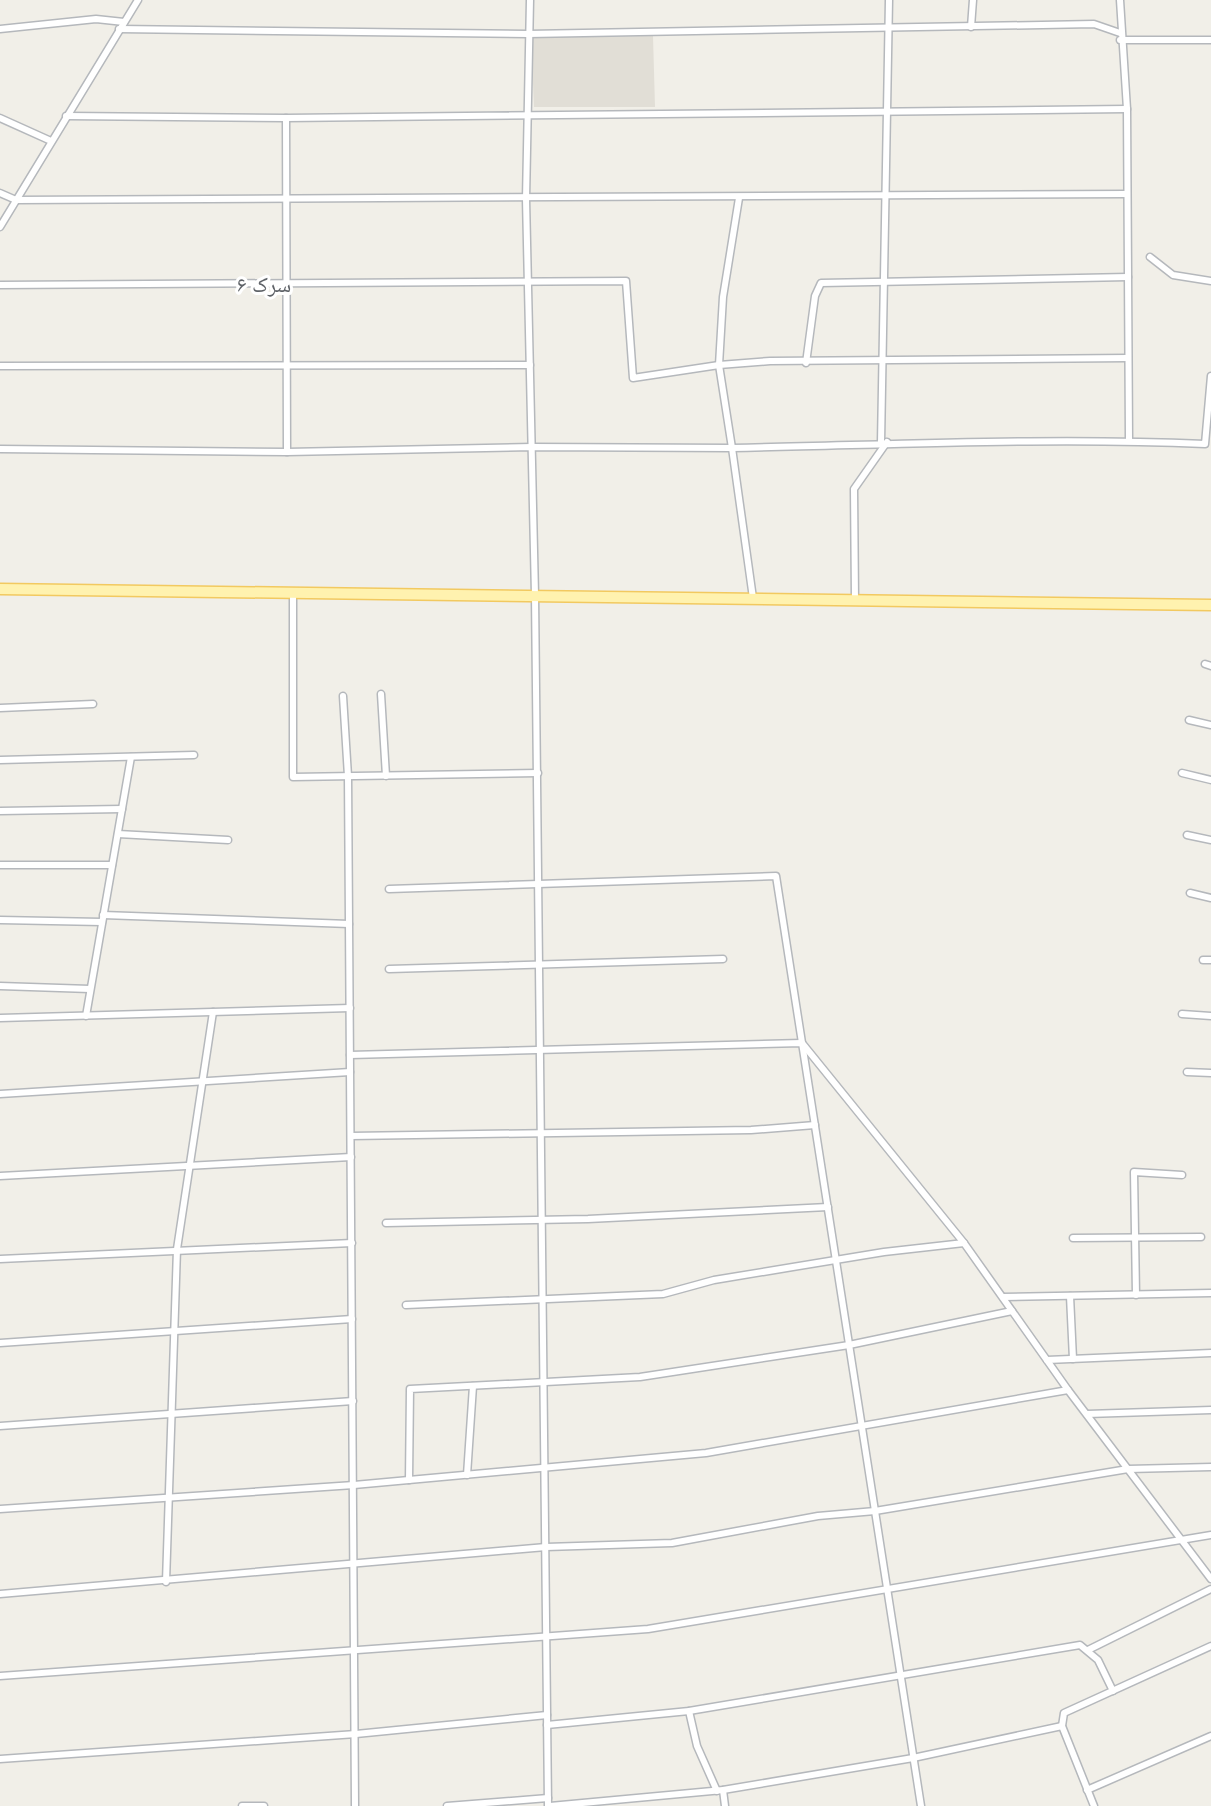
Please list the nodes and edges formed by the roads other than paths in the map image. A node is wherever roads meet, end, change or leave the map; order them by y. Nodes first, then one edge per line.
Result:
1 (138, 0) edge
2 (530, 0) edge
3 (889, 0) edge
4 (973, 0) edge
5 (1120, 0) edge
6 (124, 22) junction
7 (889, 26) junction
8 (971, 27) junction
9 (0, 29) edge
10 (119, 29) junction
11 (528, 34) junction
12 (1120, 37) junction
13 (1211, 40) edge
14 (1127, 109) junction
15 (888, 113) junction
16 (66, 116) junction
17 (525, 116) junction
18 (0, 118) edge
19 (286, 118) junction
20 (51, 141) junction
21 (0, 193) edge
22 (1127, 194) junction
23 (888, 197) junction
24 (739, 198) junction
25 (526, 199) junction
26 (16, 200) junction
27 (288, 200) junction
28 (0, 227) edge
29 (1150, 257) dead end
30 (1128, 277) junction
31 (528, 280) junction
32 (886, 280) junction
33 (1211, 281) edge
34 (288, 284) junction
35 (0, 285) edge
36 (1128, 358) junction
37 (883, 362) junction
38 (806, 363) junction
39 (530, 365) junction
40 (719, 365) junction
41 (0, 366) edge
42 (287, 367) junction
43 (1211, 376) edge
44 (1129, 440) junction
45 (884, 442) junction
46 (532, 447) junction
47 (732, 448) junction
48 (0, 449) edge
49 (287, 452) junction
50 (0, 589) edge
51 (293, 592) junction
52 (535, 595) junction
53 (753, 598) junction
54 (855, 599) junction
55 (1211, 605) edge
56 (381, 694) dead end
57 (343, 696) dead end
58 (93, 704) dead end
59 (0, 708) edge
60 (1189, 720) dead end
61 (1211, 725) edge
62 (194, 755) dead end
63 (131, 757) junction
64 (0, 760) edge
65 (538, 773) junction
66 (1182, 773) dead end
67 (348, 776) junction
68 (386, 776) junction
69 (1211, 780) edge
70 (122, 809) junction
71 (0, 811) edge
72 (118, 834) junction
73 (1187, 835) dead end
74 (228, 840) dead end
75 (1211, 840) edge
76 (0, 865) edge
77 (112, 865) junction
78 (539, 884) junction
79 (389, 889) dead end
80 (1190, 893) dead end
81 (1211, 898) edge
82 (103, 919) junction
83 (0, 920) edge
84 (349, 924) junction
85 (723, 959) dead end
86 (540, 966) junction
87 (389, 969) dead end
88 (0, 986) edge
89 (90, 989) junction
90 (350, 1008) junction
91 (213, 1012) junction
92 (1182, 1014) dead end
93 (86, 1016) junction
94 (1211, 1016) edge
95 (0, 1018) edge
96 (802, 1043) junction
97 (541, 1053) junction
98 (350, 1055) junction
99 (350, 1072) junction
100 (1187, 1072) dead end
101 (1211, 1073) edge
102 (203, 1082) junction
103 (0, 1094) edge
104 (815, 1125) junction
105 (542, 1135) junction
106 (351, 1136) junction
107 (351, 1157) junction
108 (187, 1166) junction
109 (1182, 1175) dead end
110 (0, 1176) edge
111 (828, 1207) junction
112 (543, 1219) junction
113 (386, 1223) dead end
114 (1201, 1237) dead end
115 (1073, 1238) dead end
116 (1135, 1238) junction
117 (352, 1243) junction
118 (964, 1243) junction
119 (177, 1249) junction
120 (0, 1259) edge
121 (836, 1260) junction
122 (1211, 1293) edge
123 (1136, 1295) junction
124 (1070, 1296) junction
125 (1002, 1297) junction
126 (544, 1301) junction
127 (406, 1305) dead end
128 (1012, 1311) junction
129 (352, 1319) junction
130 (174, 1331) junction
131 (0, 1343) edge
132 (849, 1345) junction
133 (1211, 1353) edge
134 (1073, 1359) junction
135 (1047, 1360) junction
136 (544, 1383) junction
137 (473, 1386) junction
138 (1068, 1390) junction
139 (353, 1401) junction
140 (1211, 1410) edge
141 (171, 1413) junction
142 (1086, 1414) junction
143 (0, 1426) edge
144 (861, 1426) junction
145 (1211, 1467) edge
146 (545, 1468) junction
147 (1128, 1469) junction
148 (467, 1475) junction
149 (409, 1480) junction
150 (354, 1485) junction
151 (168, 1498) junction
152 (0, 1509) edge
153 (875, 1511) junction
154 (1211, 1535) edge
155 (1183, 1540) junction
156 (546, 1547) junction
157 (352, 1563) junction
158 (1211, 1579) edge
159 (166, 1582) junction
160 (1211, 1589) edge
161 (887, 1590) junction
162 (0, 1594) edge
163 (547, 1636) junction
164 (1211, 1646) edge
165 (355, 1650) junction
166 (1088, 1650) junction
167 (900, 1675) junction
168 (0, 1676) edge
169 (1113, 1691) junction
170 (689, 1711) junction
171 (547, 1715) junction
172 (547, 1725) junction
173 (1062, 1726) junction
174 (356, 1734) junction
175 (1211, 1736) edge
176 (913, 1758) junction
177 (0, 1759) edge
178 (1087, 1790) junction
179 (720, 1791) junction
180 (548, 1803) edge
181 (242, 1806) edge
182 (264, 1806) edge
183 (355, 1806) edge
184 (447, 1806) edge
185 (725, 1806) edge
186 (921, 1806) edge
187 (1094, 1806) edge

1 - 6 street
2 - 11 street
3 - 7 street
4 - 8 street
5 - 12 street
6 - 9 street
6 - 10 street
7 - 8 street
7 - 11 street
7 - 15 street
8 - 12 street
10 - 11 street
10 - 16 street
11 - 17 street
12 - 13 street
12 - 14 street
14 - 15 street
14 - 22 street
15 - 17 street
15 - 23 street
16 - 19 street
16 - 20 street
17 - 19 street
17 - 25 street
18 - 20 street
19 - 27 street
20 - 26 street
21 - 26 street
22 - 23 street
22 - 30 street
23 - 24 street
23 - 32 street
24 - 25 street
24 - 40 street
25 - 27 street
25 - 31 street
26 - 27 street
26 - 28 street
27 - 34 street
29 - 33 street
30 - 32 street
30 - 36 street
31 - 34 street, سرک ۶
31 - 39 street
31 - 40 street, سرک ۶
32 - 37 street
32 - 38 street
34 - 35 street, سرک ۶
34 - 42 street
36 - 37 street
36 - 44 street
37 - 38 street
37 - 45 street
38 - 40 street
39 - 42 street
39 - 46 street
40 - 47 street
41 - 42 street
42 - 49 street
43 - 44 street
44 - 45 street
45 - 47 street
45 - 54 street
46 - 47 street
46 - 49 street
46 - 52 street
47 - 53 street
48 - 49 street
50 - 51 main road
51 - 52 main road
51 - 67 street
52 - 53 main road
52 - 65 street
53 - 54 main road
54 - 55 main road
56 - 68 street
57 - 67 street
58 - 59 street
60 - 61 street
62 - 63 street
63 - 64 street
63 - 70 street
65 - 68 street
65 - 78 street
66 - 69 street
67 - 68 street
67 - 84 street
70 - 71 street
70 - 72 street
72 - 74 street
72 - 77 street
73 - 75 street
76 - 77 street
77 - 82 street
78 - 79 street
78 - 86 street
78 - 96 street
80 - 81 street
82 - 83 street
82 - 84 street
82 - 89 street
84 - 90 street
85 - 86 street
86 - 87 street
86 - 97 street
88 - 89 street
89 - 93 street
90 - 91 street
90 - 98 street
91 - 93 street
91 - 102 street
92 - 94 street
93 - 95 street
96 - 97 street
96 - 104 street
96 - 118 street
97 - 98 street
97 - 105 street
98 - 99 street
99 - 102 street
99 - 106 street
100 - 101 street
102 - 103 street
102 - 108 street
104 - 105 street
104 - 111 street
105 - 106 street
105 - 112 street
106 - 107 street
107 - 108 street
107 - 117 street
108 - 110 street
108 - 119 street
109 - 116 street
111 - 112 street
111 - 121 street
112 - 113 street
112 - 126 street
114 - 116 street
115 - 116 street
116 - 123 street
117 - 119 street
117 - 129 street
118 - 121 street
118 - 125 street
119 - 120 street
119 - 130 street
121 - 126 street
121 - 132 street
122 - 123 street
123 - 124 street
124 - 125 street
124 - 134 street
125 - 128 street
126 - 127 street
126 - 136 street
128 - 132 street
128 - 135 street
129 - 130 street
129 - 139 street
130 - 131 street
130 - 141 street
132 - 136 street
132 - 144 street
133 - 134 street
134 - 135 street
135 - 138 street
136 - 137 street
136 - 146 street
137 - 148 street
137 - 149 street
138 - 142 street
138 - 144 street
139 - 141 street
139 - 150 street
140 - 142 street
141 - 143 street
141 - 151 street
142 - 147 street
144 - 146 street
144 - 153 street
145 - 147 street
146 - 148 street
146 - 156 street
147 - 153 street
147 - 155 street
148 - 149 street
149 - 150 street
150 - 151 street
150 - 157 street
151 - 152 street
151 - 159 street
153 - 156 street
153 - 161 street
154 - 155 street
155 - 158 street
155 - 161 street
156 - 157 street
156 - 163 street
157 - 159 street
157 - 165 street
159 - 162 street
160 - 166 street
161 - 163 street
161 - 167 street
163 - 165 street
163 - 171 street
164 - 169 street
165 - 168 street
165 - 174 street
166 - 167 street
166 - 169 street
167 - 170 street
167 - 176 street
169 - 173 street
170 - 172 street
170 - 179 street
171 - 172 street
171 - 174 street
172 - 180 street
173 - 176 street
173 - 178 street
174 - 177 street
174 - 183 street
175 - 178 street
176 - 179 street
176 - 186 street
178 - 187 street
179 - 180 street
179 - 185 street
180 - 184 street
181 - 182 street

